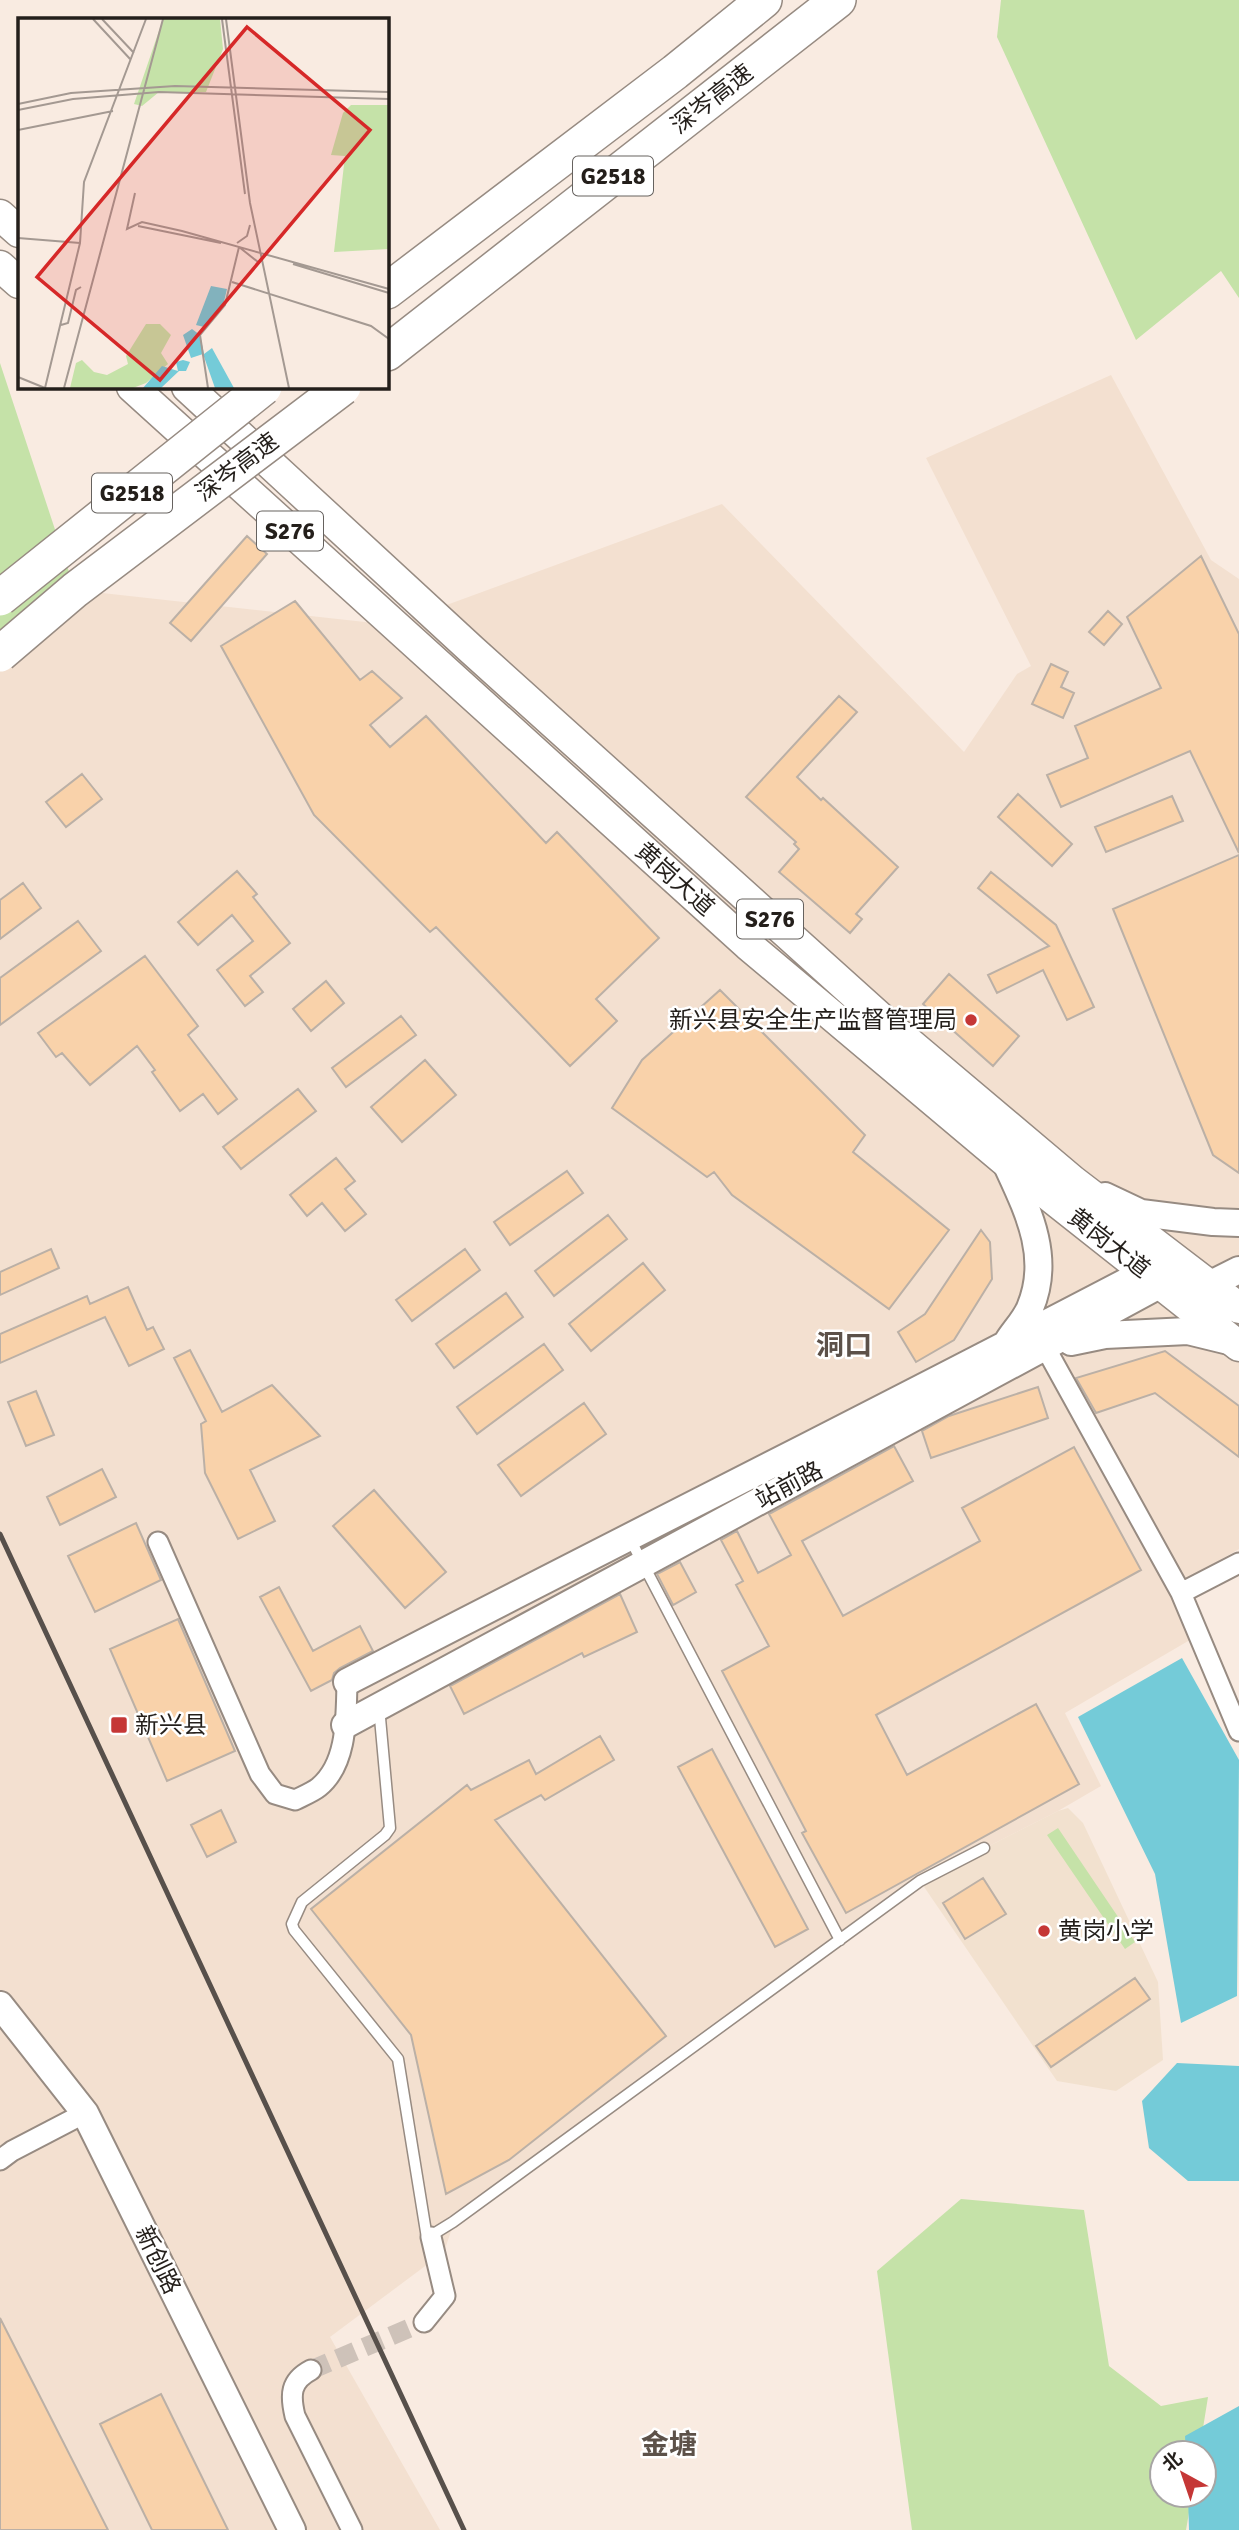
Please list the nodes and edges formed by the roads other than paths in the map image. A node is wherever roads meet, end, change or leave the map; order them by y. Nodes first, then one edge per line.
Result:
1 (764, 0) edge
2 (838, 0) edge
3 (0, 215) edge
4 (18, 231) edge
5 (0, 266) edge
6 (18, 282) edge
7 (388, 290) edge
8 (388, 352) edge
9 (133, 388) edge
10 (188, 388) edge
11 (263, 388) edge
12 (342, 388) edge
13 (0, 598) edge
14 (472, 650) junction
15 (0, 654) edge
16 (448, 675) junction
17 (1005, 1161) junction
18 (1073, 1181) junction
19 (1239, 1223) edge
20 (1239, 1251) edge
21 (1239, 1270) edge
22 (1153, 1278) junction
23 (1202, 1279) junction
24 (1239, 1308) edge
25 (1237, 1344) edge
26 (1005, 1346) junction
27 (1045, 1347) junction
28 (628, 1536) junction
29 (158, 1542) dead end
30 (1239, 1563) edge
31 (643, 1564) junction
32 (1181, 1593) junction
33 (348, 1682) joint
34 (379, 1707) junction
35 (345, 1725) junction
36 (1239, 1731) edge
37 (984, 1848) dead end
38 (840, 1940) junction
39 (0, 2005) edge
40 (85, 2113) junction
41 (0, 2160) edge
42 (431, 2237) junction
43 (424, 2322) tunnel mouth
44 (311, 2370) tunnel mouth
45 (292, 2530) edge
46 (352, 2530) edge

1 - 7 highway, 深岑高速 / G2518
2 - 8 highway, 深岑高速 / G2518
3 - 4 main road
5 - 6 main road
9 - 16 main road, 黄岗大道 / S276
10 - 14 main road, 黄岗大道 / S276
11 - 13 highway, 深岑高速 / G2518, bridge
12 - 15 highway, 深岑高速 / G2518, bridge
14 - 16 main road
14 - 18 main road, 黄岗大道 / S276
16 - 17 main road, 黄岗大道 / S276
17 - 22 main road, 黄岗大道 / S276
17 - 26 street
18 - 19 street
18 - 23 main road, 黄岗大道 / S276
20 - 23 street, 站前路
21 - 23 street, 站前路
22 - 23 street, 站前路
22 - 25 main road, 黄岗大道 / S276
22 - 26 street, 站前路
22 - 27 street, 站前路
23 - 24 main road, 黄岗大道 / S276
25 - 27 street
26 - 28 street, 站前路
27 - 31 street, 站前路
27 - 32 street
28 - 31 lane
28 - 33 street, 站前路
29 - 35 street
30 - 32 street
31 - 34 street, 站前路
31 - 38 lane
32 - 36 street
33 - 35 street
34 - 35 street, 站前路
34 - 42 lane
37 - 38 lane
38 - 42 lane
39 - 40 street, 新创路
40 - 41 street
40 - 45 street, 新创路
42 - 43 street
44 - 46 street

